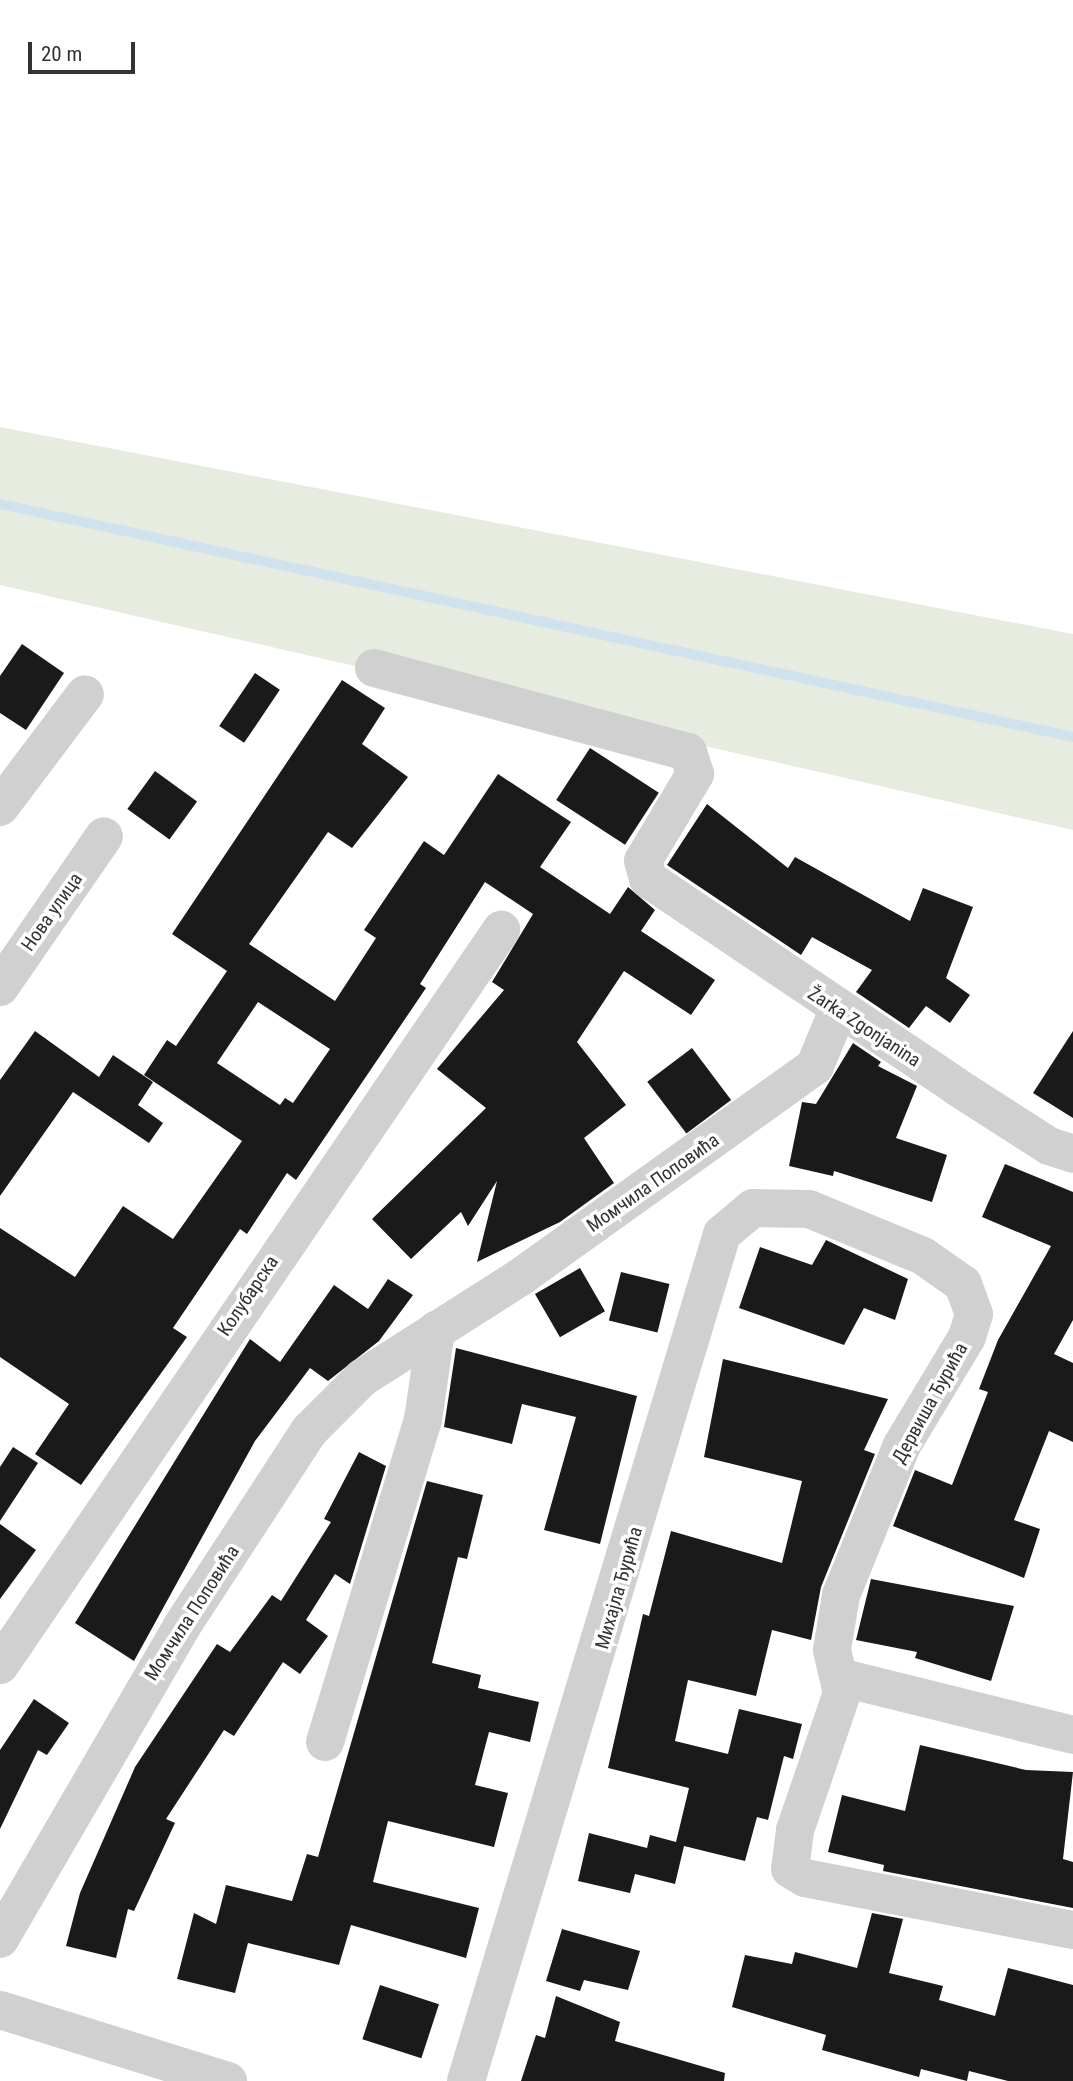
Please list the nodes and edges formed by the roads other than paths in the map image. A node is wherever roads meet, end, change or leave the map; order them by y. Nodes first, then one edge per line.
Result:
1 (374, 668) dead end
2 (85, 694) dead end
3 (0, 807) edge
4 (104, 836) dead end
5 (501, 930) dead end
6 (0, 987) edge
7 (838, 1010) junction
8 (1073, 1154) edge
9 (857, 1226) joint
10 (436, 1330) junction
11 (0, 1665) edge
12 (839, 1676) junction
13 (1073, 1735) edge
14 (325, 1742) dead end
15 (1073, 1930) edge
16 (0, 1940) edge
17 (0, 2010) edge
18 (228, 2081) edge
19 (466, 2081) edge

1 - 7 street, Žarka Zgonjanina
2 - 3 street
4 - 6 street, Нова улица
5 - 11 street, Колубарска
7 - 8 street, Žarka Zgonjanina
7 - 10 street, Момчила Поповића
9 - 12 street, Дервиша Ђурића
9 - 19 street, Михајла Ђурића
10 - 14 street
10 - 16 street, Момчила Поповића
12 - 13 street
12 - 15 street, Дервиша Ђурића
17 - 18 street

